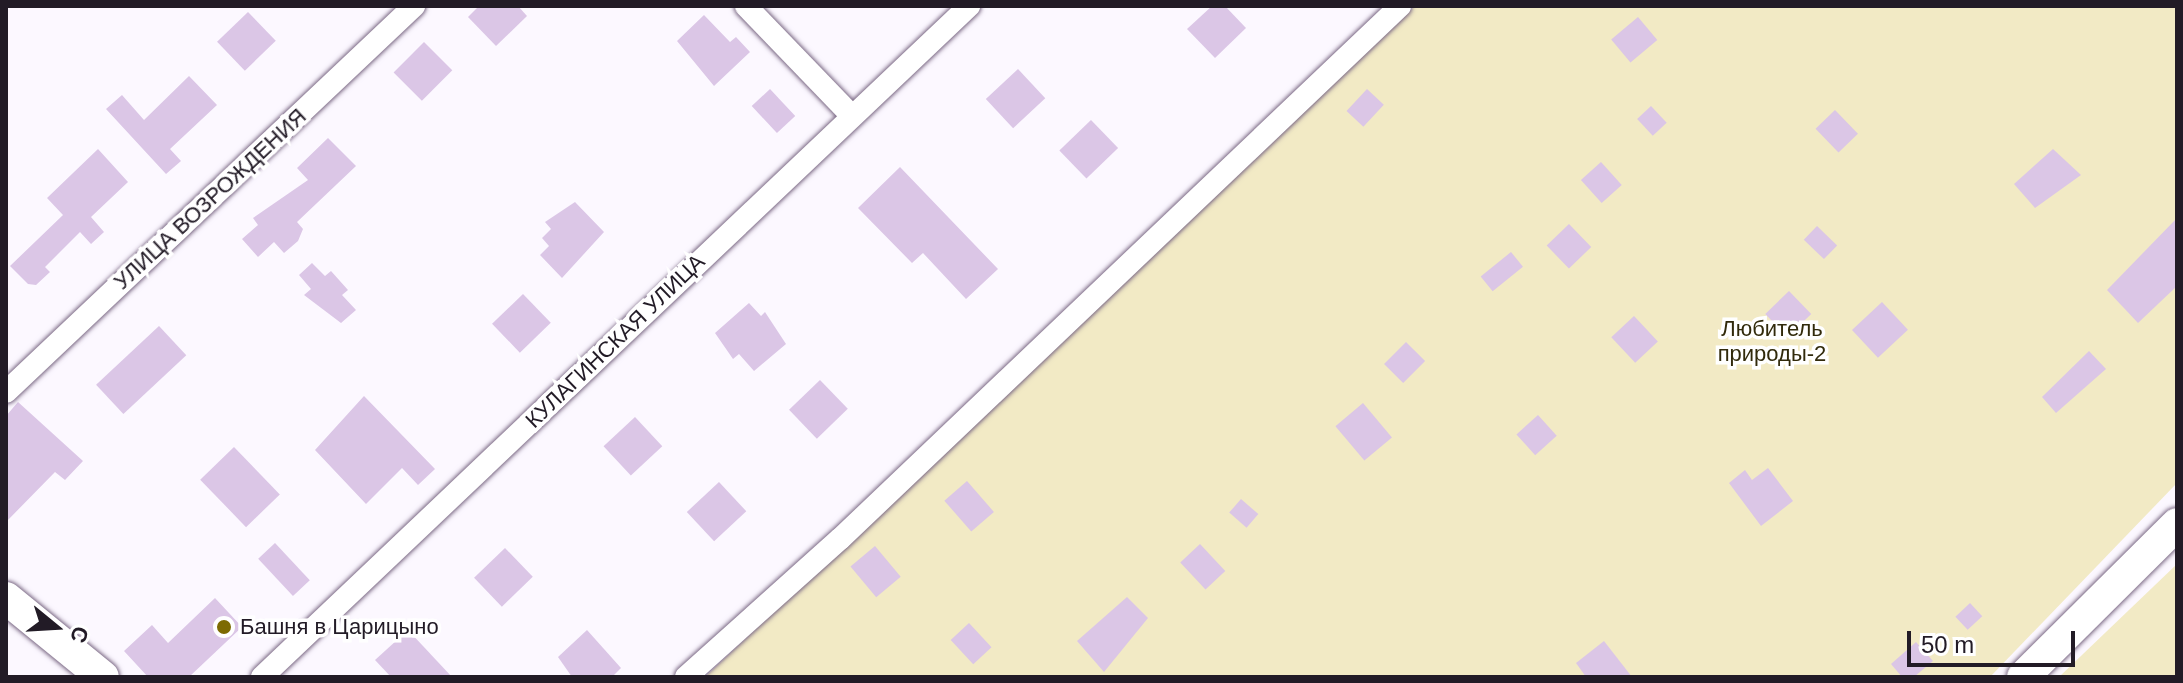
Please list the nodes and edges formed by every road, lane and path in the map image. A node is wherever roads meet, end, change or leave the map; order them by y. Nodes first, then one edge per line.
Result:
1 (414, 6) edge
2 (746, 6) edge
3 (969, 6) edge
4 (1400, 6) edge
5 (851, 115) junction
6 (6, 392) edge
7 (2177, 524) edge
8 (6, 598) edge
9 (103, 677) edge
10 (262, 677) edge
11 (686, 677) edge
12 (2023, 677) edge

1 - 6 street, УЛИЦА ВОЗРОЖДЕНИЯ
2 - 5 street
3 - 5 street, КУЛАГИНСКАЯ УЛИЦА
4 - 11 street
5 - 10 street, КУЛАГИНСКАЯ УЛИЦА
7 - 12 street
8 - 9 street

